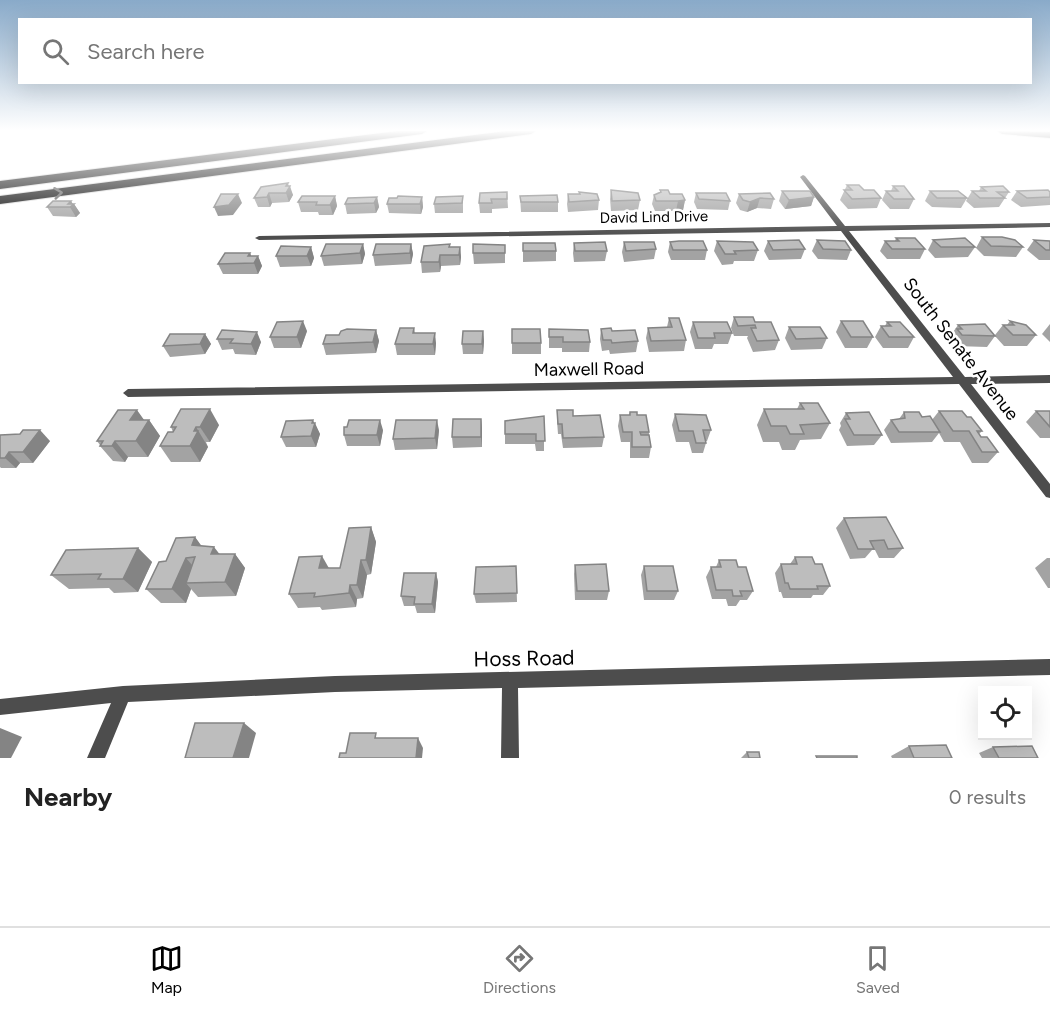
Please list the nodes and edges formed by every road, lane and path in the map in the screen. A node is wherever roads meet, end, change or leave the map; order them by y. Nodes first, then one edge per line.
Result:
1 (140, 166) edge
2 (259, 166) edge
3 (803, 177) dead end
4 (0, 184) edge
5 (0, 200) edge
6 (1050, 225) edge
7 (841, 228) junction
8 (259, 238) dead end
9 (1050, 379) edge
10 (961, 381) junction
11 (128, 393) dead end
12 (1050, 493) edge
13 (1050, 668) edge
14 (510, 679) junction
15 (123, 694) junction
16 (0, 707) edge
17 (96, 758) edge
18 (510, 758) edge

1 - 4 highway
5 -> 2 highway
3 - 7 street, South Senate Avenue
6 - 7 street, David Lind Drive
7 - 8 street, David Lind Drive
7 - 10 street, South Senate Avenue
9 - 10 street, Maxwell Road
10 - 11 street, Maxwell Road
10 - 12 street, South Senate Avenue
13 - 14 street, Hoss Road
14 - 15 street, Hoss Road
14 - 18 street
15 - 16 street, Hoss Road
15 - 17 street

